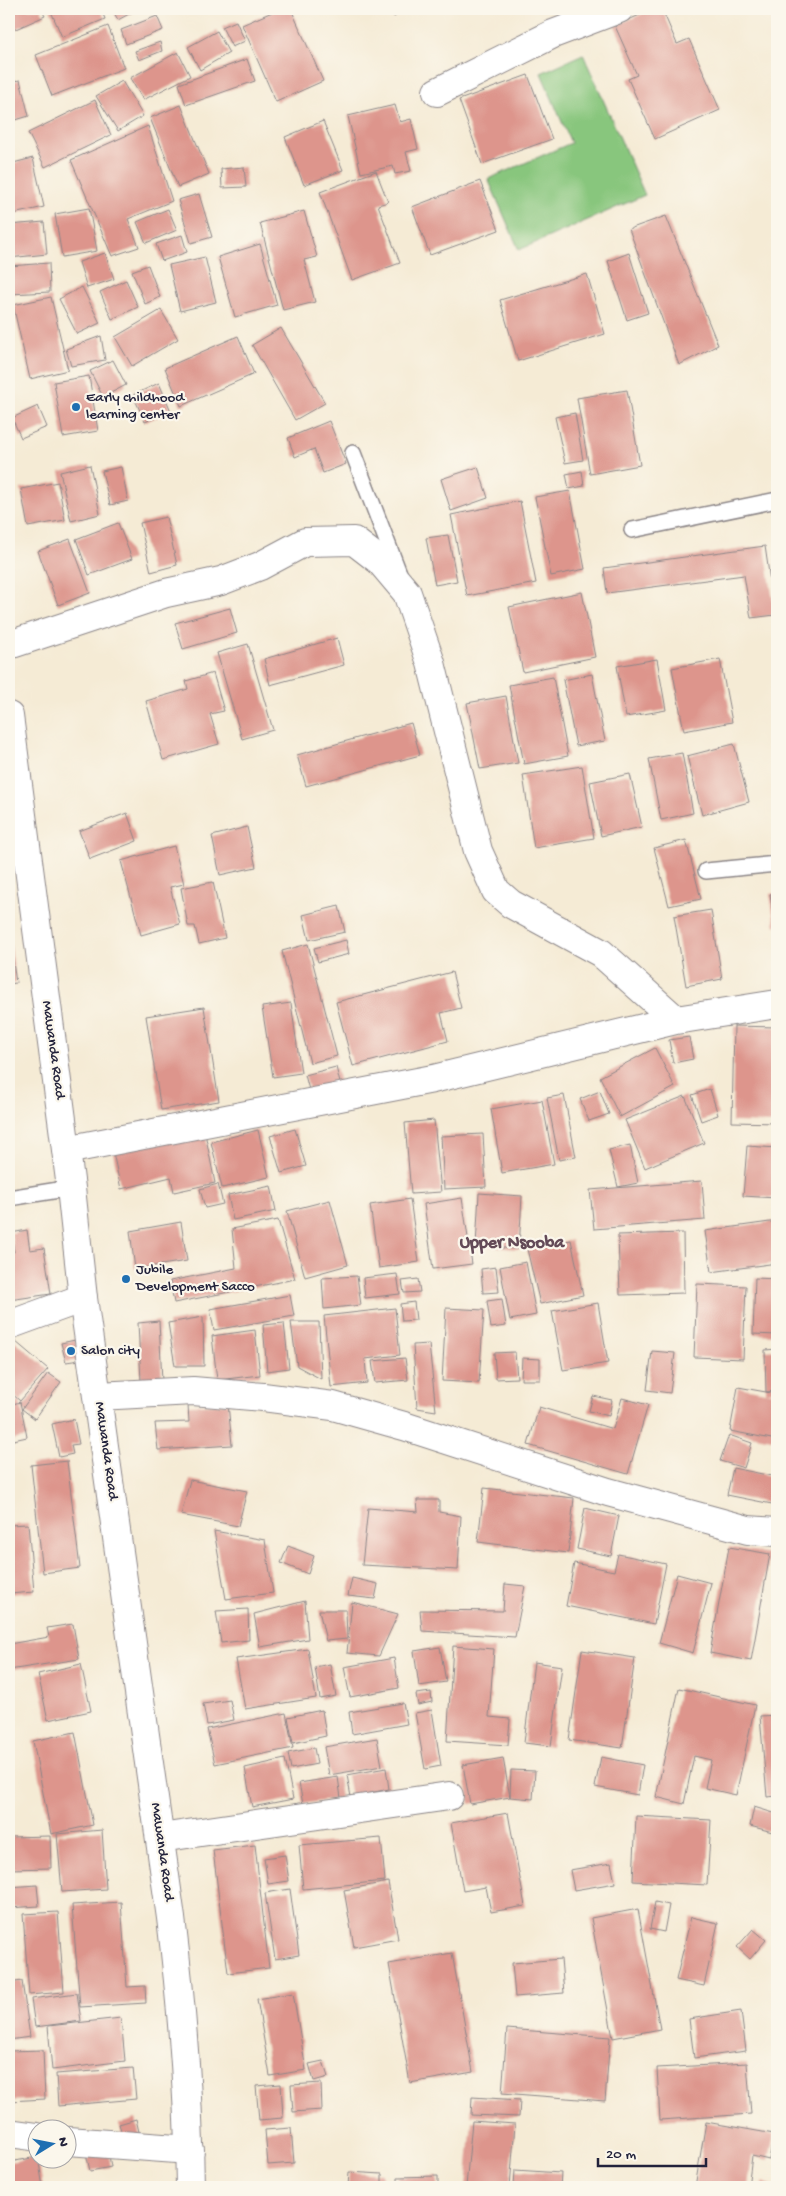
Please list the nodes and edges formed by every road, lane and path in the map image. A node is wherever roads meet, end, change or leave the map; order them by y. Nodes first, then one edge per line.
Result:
1 (619, 9) edge
2 (437, 92) dead end
3 (353, 453) dead end
4 (777, 500) edge
5 (632, 530) dead end
6 (407, 593) junction
7 (9, 645) edge
8 (9, 716) edge
9 (777, 864) edge
10 (706, 871) dead end
11 (777, 1004) edge
12 (676, 1020) junction
13 (66, 1150) junction
14 (71, 1188) junction
15 (9, 1198) edge
16 (83, 1298) junction
17 (9, 1326) edge
18 (98, 1396) junction
19 (777, 1532) edge
20 (450, 1796) dead end
21 (160, 1838) junction
22 (9, 2133) edge
23 (28, 2136) edge
24 (78, 2142) edge
25 (190, 2150) junction
26 (190, 2187) edge

1 - 2 street
3 - 6 lane
4 - 5 lane
6 - 7 street
6 - 12 street
8 - 13 street, Mawanda Road
9 - 10 lane
11 - 12 street
12 - 13 street
13 - 14 street, Mawanda Road
14 - 15 lane
14 - 16 street, Mawanda Road
16 - 17 street
16 - 18 street, Mawanda Road
18 - 19 street
18 - 21 street, Mawanda Road
20 - 21 street
21 - 25 street, Mawanda Road
22 - 23 street
24 - 25 street
25 - 26 street, Mawanda Road

